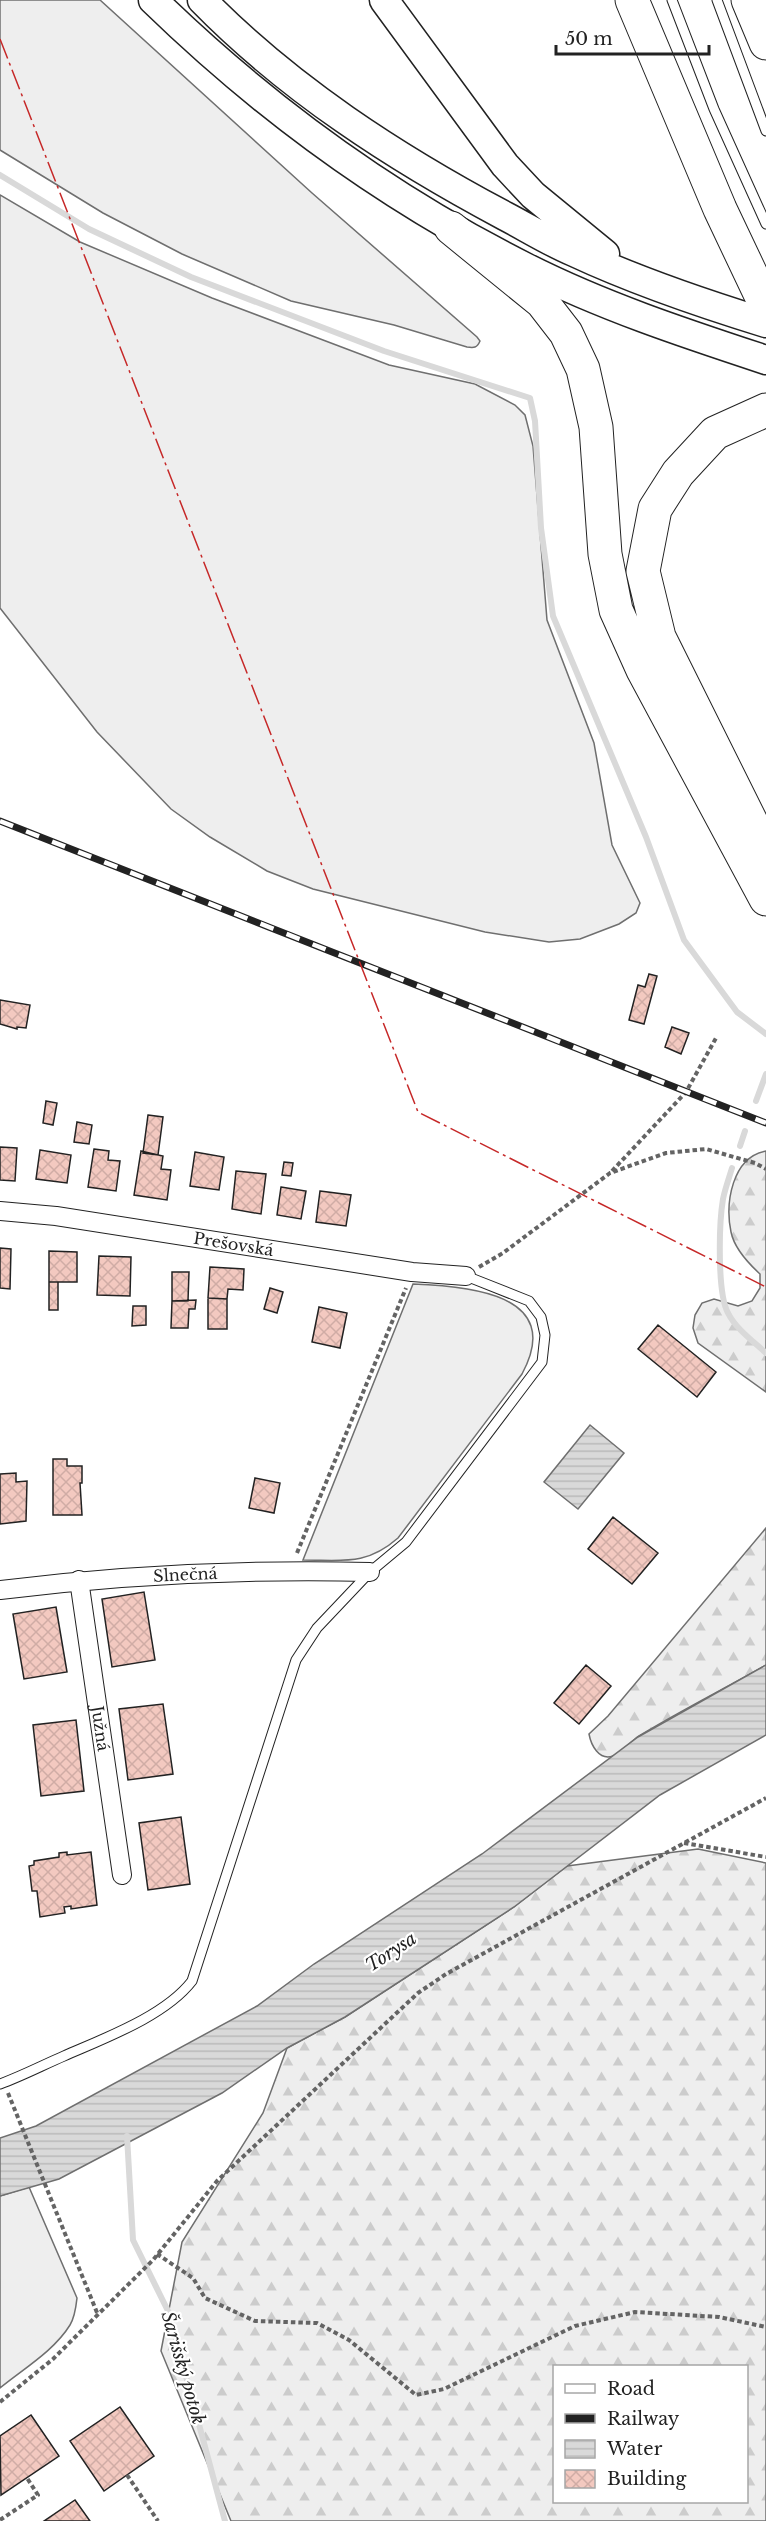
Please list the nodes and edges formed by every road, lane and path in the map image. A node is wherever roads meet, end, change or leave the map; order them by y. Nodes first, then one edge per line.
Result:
1 (153, 0) edge
2 (202, 0) edge
3 (384, 0) edge
4 (672, 0) edge
5 (717, 0) edge
6 (748, 0) edge
7 (639, 10) edge
8 (766, 43) edge
9 (766, 132) edge
10 (766, 224) edge
11 (451, 228) junction
12 (697, 302) junction
13 (766, 306) edge
14 (766, 323) edge
15 (766, 360) edge
16 (766, 410) edge
17 (766, 852) edge
18 (766, 899) edge
19 (716, 1038) dead end
20 (766, 1169) edge
21 (610, 1173) junction
22 (0, 1210) edge
23 (412, 1272) junction
24 (466, 1276) junction
25 (290, 1570) junction
26 (370, 1572) junction
27 (79, 1580) junction
28 (0, 1590) edge
29 (766, 1798) edge
30 (684, 1843) junction
31 (766, 1857) edge
32 (122, 1875) dead end
33 (3, 2086) edge
34 (157, 2254) junction
35 (98, 2315) junction
36 (766, 2327) edge
37 (0, 2403) edge
38 (127, 2475) dead end
39 (27, 2478) dead end
40 (0, 2520) edge
41 (158, 2521) edge

1 - 11 main road
2 - 12 main road
3 - 12 main road
4 - 10 lane
5 - 9 lane
6 - 8 highway
7 - 13 highway
11 - 15 main road
11 - 18 highway
12 - 14 main road
16 - 17 highway
19 - 21 path
20 - 21 path
21 - 24 path
22 - 23 street, Prešovská
23 - 24 street, Prešovská
23 - 25 path
24 - 26 lane
25 - 26 street, Slnečná
25 - 27 street, Slnečná
26 - 33 lane
27 - 28 street, Slnečná
27 - 32 street, Južná
29 - 30 path
30 - 31 path
30 - 34 path
33 - 35 path
34 - 35 path
34 - 36 path
35 - 37 path
38 - 41 path
39 - 40 path

